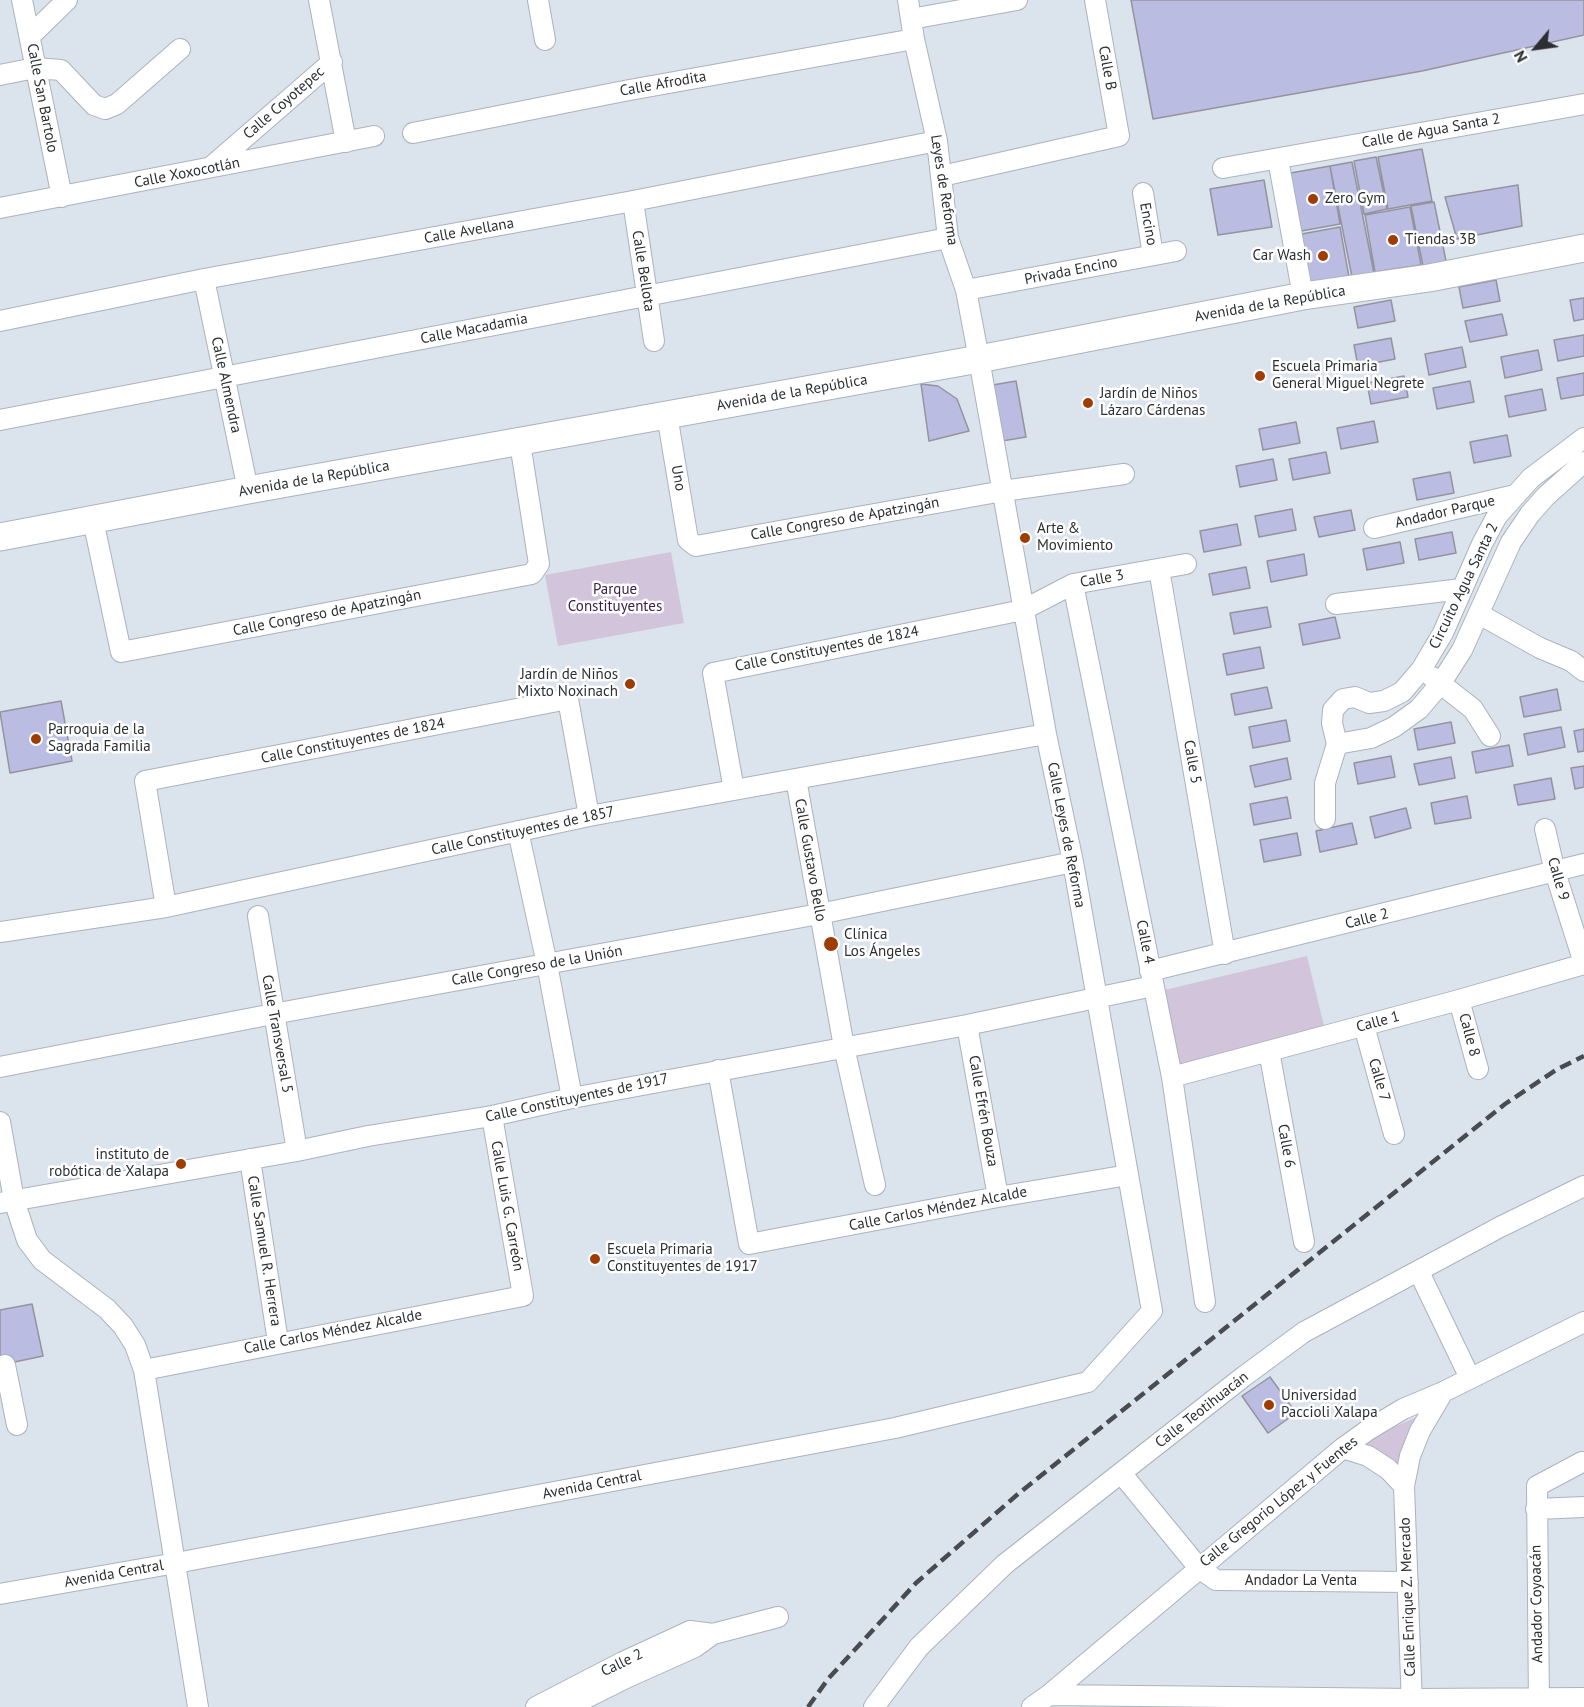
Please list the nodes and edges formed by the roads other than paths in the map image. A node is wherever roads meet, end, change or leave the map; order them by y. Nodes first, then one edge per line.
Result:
1 (21, 0) edge
2 (67, 0) edge
3 (319, 0) edge
4 (538, 0) edge
5 (1017, 0) edge
6 (1095, 0) edge
7 (910, 10) edge
8 (30, 36) junction
9 (914, 39) junction
10 (545, 40) dead end
11 (180, 50) dead end
12 (332, 62) junction
13 (35, 68) junction
14 (0, 75) edge
15 (1584, 104) edge
16 (413, 133) dead end
17 (374, 136) dead end
18 (937, 141) junction
19 (346, 142) junction
20 (1278, 159) junction
21 (210, 168) junction
22 (1223, 168) dead end
23 (942, 176) junction
24 (1143, 193) dead end
25 (62, 197) junction
26 (633, 201) junction
27 (0, 208) edge
28 (948, 238) junction
29 (1584, 248) edge
30 (1176, 251) dead end
31 (1153, 255) junction
32 (204, 279) junction
33 (966, 290) junction
34 (1303, 296) junction
35 (646, 297) junction
36 (0, 321) edge
37 (654, 341) dead end
38 (979, 359) junction
39 (225, 376) junction
40 (667, 415) junction
41 (0, 420) edge
42 (1584, 438) edge
43 (520, 443) junction
44 (1584, 462) edge
45 (1124, 474) dead end
46 (248, 490) junction
47 (1003, 491) junction
48 (1515, 495) junction
49 (93, 520) junction
50 (1374, 528) dead end
51 (0, 537) edge
52 (688, 540) joint
53 (1186, 564) dead end
54 (1158, 569) junction
55 (1073, 584) junction
56 (1462, 589) junction
57 (1336, 604) dead end
58 (1023, 610) junction
59 (1479, 614) junction
60 (1421, 669) junction
61 (1584, 671) edge
62 (1441, 684) junction
63 (1046, 734) junction
64 (1490, 736) dead end
65 (1337, 744) junction
66 (796, 779) junction
67 (734, 790) junction
68 (589, 816) junction
69 (1325, 819) dead end
70 (1545, 830) dead end
71 (518, 831) junction
72 (1072, 862) junction
73 (1584, 864) edge
74 (1555, 872) junction
75 (165, 907) junction
76 (819, 914) junction
77 (258, 916) dead end
78 (0, 932) edge
79 (1225, 954) junction
80 (547, 964) junction
81 (1584, 964) edge
82 (1152, 979) junction
83 (1096, 998) junction
84 (1459, 1000) junction
85 (273, 1014) junction
86 (967, 1025) junction
87 (1364, 1026) junction
88 (844, 1047) junction
89 (1269, 1051) junction
90 (0, 1067) edge
91 (1478, 1069) dead end
92 (718, 1070) junction
93 (1172, 1077) junction
94 (572, 1098) junction
95 (492, 1116) junction
96 (0, 1122) edge
97 (1394, 1134) dead end
98 (297, 1151) junction
99 (250, 1159) junction
100 (1128, 1175) junction
101 (875, 1185) dead end
102 (1584, 1186) edge
103 (998, 1197) junction
104 (7, 1202) edge
105 (1304, 1242) dead end
106 (1419, 1272) junction
107 (523, 1296) joint
108 (1205, 1302) dead end
109 (1152, 1311) joint
110 (1584, 1322) edge
111 (278, 1342) junction
112 (6, 1365) dead end
113 (144, 1370) junction
114 (1470, 1378) junction
115 (5, 1388) edge
116 (1443, 1392) junction
117 (17, 1425) dead end
118 (1343, 1448) junction
119 (1582, 1462) dead end
120 (1121, 1473) junction
121 (1404, 1486) junction
122 (1584, 1507) edge
123 (1536, 1509) junction
124 (176, 1563) junction
125 (1199, 1568) junction
126 (1408, 1582) junction
127 (0, 1594) edge
128 (778, 1617) dead end
129 (712, 1634) junction
130 (1049, 1695) junction
131 (1584, 1698) edge
132 (1173, 1702) edge
133 (1412, 1703) edge
134 (1539, 1703) edge
135 (198, 1707) edge
136 (536, 1707) edge
137 (568, 1707) edge
138 (874, 1707) edge
139 (1032, 1707) edge

1 - 8 street, Calle San Bartolo
2 - 8 street
3 - 12 street
4 - 10 street
5 - 7 street
6 - 23 street, Calle B
7 - 9 street, Leyes de Reforma
8 - 13 street, Calle San Bartolo
9 - 16 street, Calle Afrodita
9 - 18 street, Leyes de Reforma
11 - 13 street
12 - 19 street
12 - 21 street, Calle Coyotepec
13 - 14 street
13 - 25 street, Calle San Bartolo
15 - 20 street, Calle de Agua Santa 2
17 - 19 street, Calle Xoxocotlán
18 - 23 street, Leyes de Reforma
18 - 26 street, Calle Avellana
19 - 21 street, Calle Xoxocotlán
20 - 22 street, Calle de Agua Santa 2
20 - 34 street
21 - 25 street, Calle Xoxocotlán
23 - 28 street, Leyes de Reforma
24 - 31 street, Encino
25 - 27 street, Calle Xoxocotlán
26 - 32 street, Calle Avellana
26 - 35 street, Calle Bellota
28 - 33 street, Leyes de Reforma
28 - 35 street, Calle Macadamia
29 - 34 main road, Avenida de la República
30 - 31 street, Privada Encino
31 - 33 street, Privada Encino
32 - 36 street, Calle Avellana
32 - 39 street, Calle Almendra
33 - 38 street, Leyes de Reforma
34 - 38 main road, Avenida de la República
35 - 37 street, Calle Bellota
35 - 39 street, Calle Macadamia
38 - 40 main road, Avenida de la República
38 - 47 street, Calle Leyes de Reforma
39 - 41 street, Calle Macadamia
39 - 46 street, Calle Almendra
40 - 43 main road, Avenida de la República
40 - 52 street, Uno
42 - 48 street, Circuito Agua Santa 2
43 - 46 main road, Avenida de la República
43 - 49 street, Calle Congreso de Apatzingán
44 - 59 street, Circuito Agua Santa 2
45 - 47 street, Calle Congreso de Apatzingán
46 - 49 main road, Avenida de la República
47 - 52 street, Calle Congreso de Apatzingán
47 - 58 street, Calle Leyes de Reforma
48 - 50 street, Andador Parque
48 - 56 street, Circuito Agua Santa 2
49 - 51 main road, Avenida de la República
53 - 54 street, Calle 3
54 - 55 street, Calle 3
54 - 79 street, Calle 5
55 - 58 street, Calle 3
55 - 82 street, Calle 4
56 - 57 street
56 - 60 street, Circuito Agua Santa 2
58 - 63 street, Calle Leyes de Reforma
58 - 67 street, Calle Constituyentes de 1824
59 - 61 street
59 - 62 street, Circuito Agua Santa 2
60 - 62 street
60 - 65 street, Circuito Agua Santa 2
62 - 64 street
62 - 65 street, Circuito Agua Santa 2
63 - 66 street, Calle Constituyentes de 1857
63 - 72 street, Calle Leyes de Reforma
65 - 69 street
66 - 67 street, Calle Constituyentes de 1857
66 - 76 street, Calle Gustavo Bello
67 - 68 street, Calle Constituyentes de 1857
68 - 71 street, Calle Constituyentes de 1857
68 - 75 street, Calle Constituyentes de 1824
70 - 74 street, Calle 9
71 - 75 street, Calle Constituyentes de 1857
71 - 80 street
72 - 76 street, Calle Congreso de la Unión
72 - 83 street, Calle Leyes de Reforma
73 - 74 street, Calle 2
74 - 79 street, Calle 2
74 - 81 street, Calle 9
75 - 78 street, Calle Constituyentes de 1857
76 - 80 street, Calle Congreso de la Unión
76 - 88 street, Calle Gustavo Bello
77 - 85 street, Calle Transversal 5
79 - 82 street, Calle 2
80 - 85 street, Calle Congreso de la Unión
80 - 94 street
81 - 84 street, Calle 1
82 - 83 street, Calle Constituyentes de 1917
82 - 93 street, Calle 4
83 - 86 street, Calle Constituyentes de 1917
83 - 100 street, Calle Leyes de Reforma
84 - 87 street, Calle 1
84 - 91 street, Calle 8
85 - 90 street, Calle Congreso de la Unión
85 - 98 street, Calle Transversal 5
86 - 88 street, Calle Constituyentes de 1917
86 - 103 street, Calle Efrén Bouza
87 - 89 street, Calle 1
87 - 97 street, Calle 7
88 - 92 street, Calle Constituyentes de 1917
88 - 101 street, Calle Gustavo Bello
89 - 93 street, Calle 1
89 - 105 street, Calle 6
92 - 94 street, Calle Constituyentes de 1917
92 - 103 street, Calle Carlos Méndez Alcalde
93 - 108 street, Calle 4
94 - 95 street, Calle Constituyentes de 1917
95 - 98 street, Calle Constituyentes de 1917
95 - 107 street, Calle Luis G. Carreón
96 - 104 street
98 - 99 street, Calle Constituyentes de 1917
99 - 104 street, Calle Constituyentes de 1917
99 - 111 street, Calle Samuel R. Herrera
100 - 103 street, Calle Carlos Méndez Alcalde
100 - 109 street, Calle Leyes de Reforma
102 - 106 street, Calle Teotihuacán
104 - 113 street
106 - 114 street
106 - 120 street, Calle Teotihuacán
107 - 111 street, Calle Carlos Méndez Alcalde
109 - 124 street, Avenida Central
110 - 114 street, Calle Gregorio López y Fuentes
111 - 113 street, Calle Carlos Méndez Alcalde
112 - 115 street
113 - 124 street
114 - 116 street, Calle Gregorio López y Fuentes
115 - 117 street
116 - 118 street, Calle Gregorio López y Fuentes
116 - 121 street, Calle Enrique Z. Mercado
118 - 121 street
118 - 125 street, Calle Gregorio López y Fuentes
119 - 123 street, Andador Coyoacán
120 - 125 street
120 - 138 street, Calle Teotihuacán
121 - 126 street, Calle Enrique Z. Mercado
122 - 123 street
123 - 134 street, Andador Coyoacán
124 - 127 street, Avenida Central
124 - 135 street
125 - 126 street, Andador La Venta
125 - 130 street, Calle Gregorio López y Fuentes
126 - 133 street, Calle Enrique Z. Mercado
128 - 129 street, Calle 2
129 - 136 street, Calle 2
129 - 137 street, Calle 2
130 - 132 street
130 - 139 street, Calle Gregorio López y Fuentes
131 - 134 street
132 - 133 street
133 - 134 street

